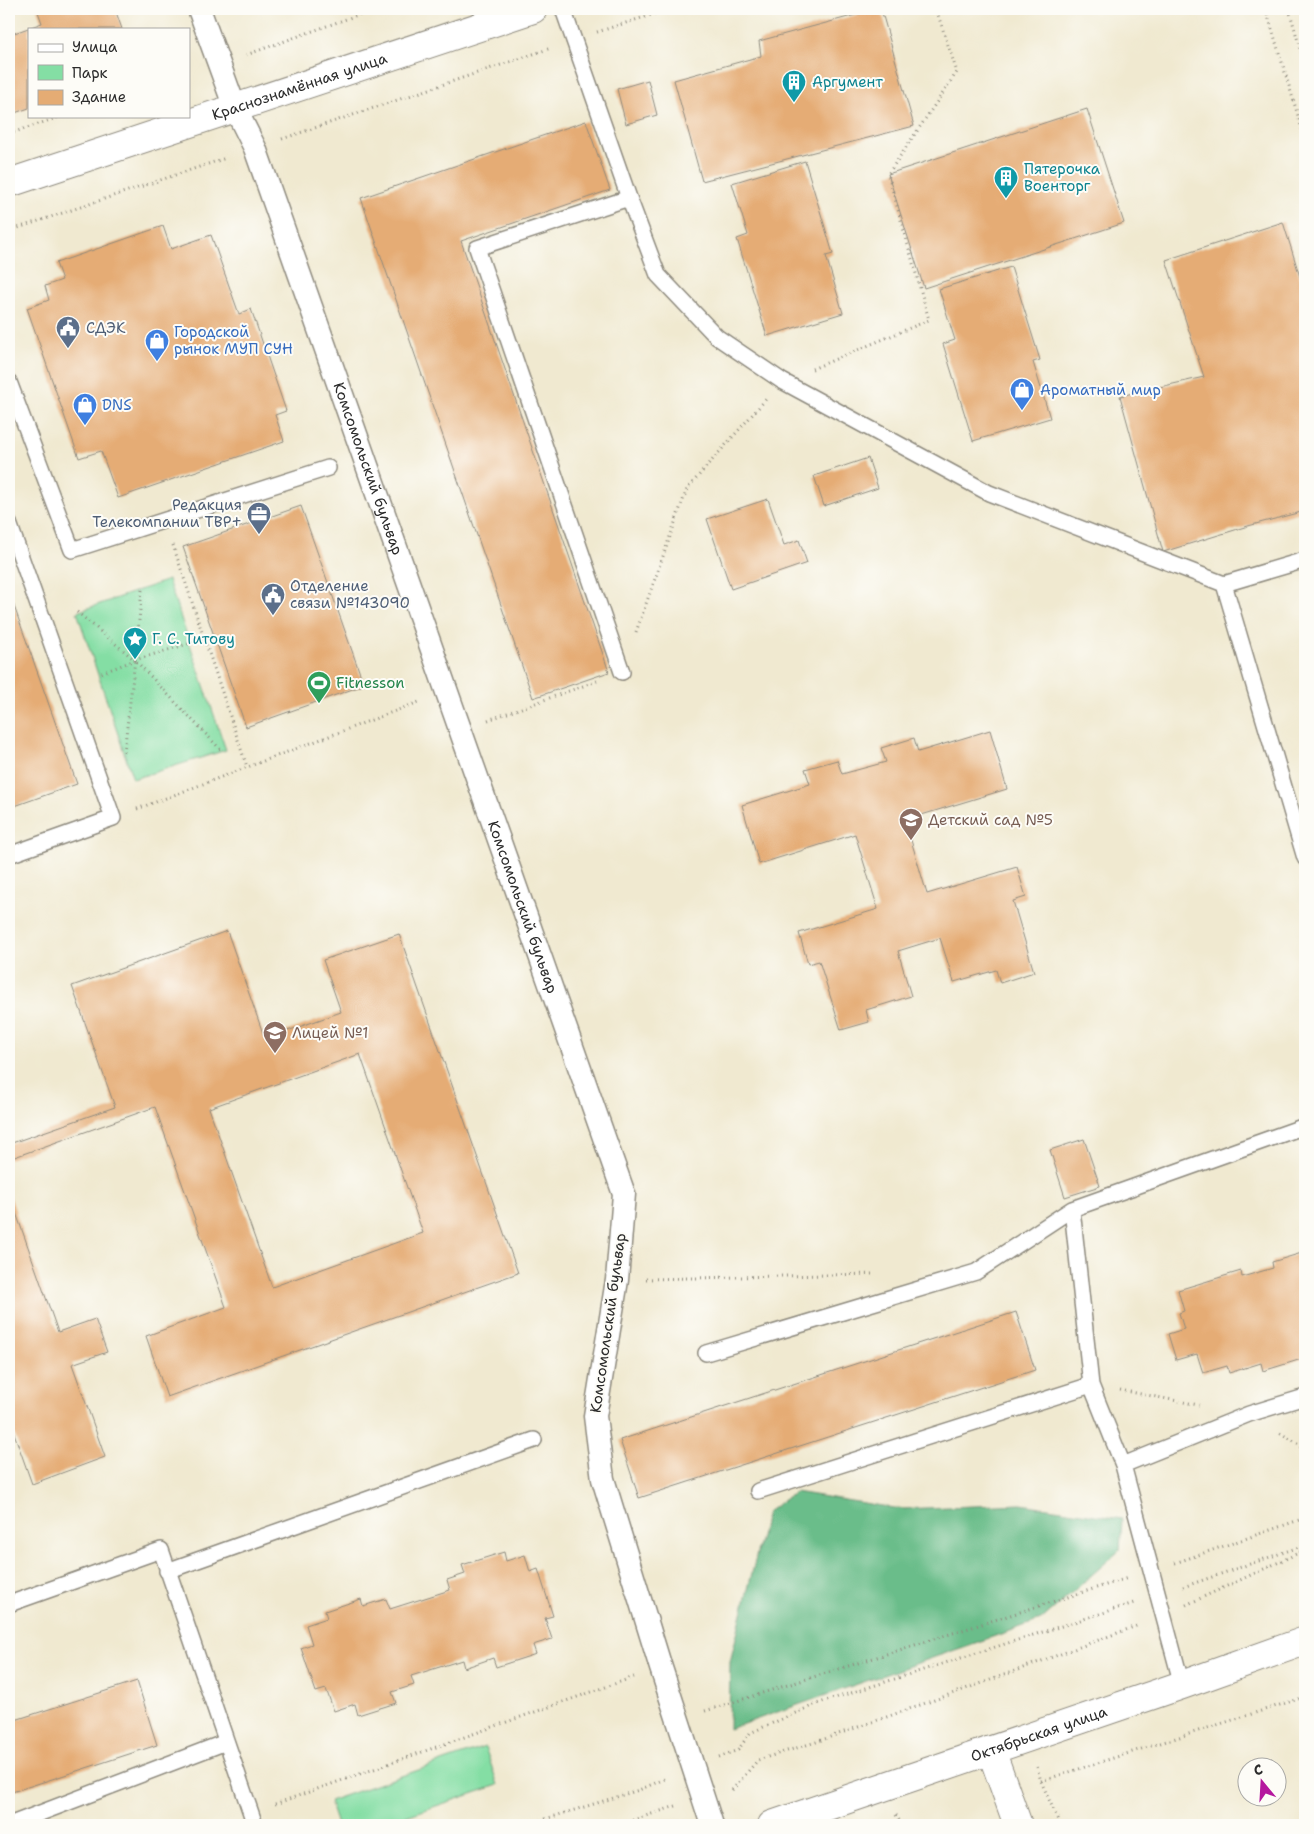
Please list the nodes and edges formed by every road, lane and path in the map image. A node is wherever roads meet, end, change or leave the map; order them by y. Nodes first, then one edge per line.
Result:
1 (199, 9) edge
2 (374, 9) edge
3 (533, 9) edge
4 (563, 9) edge
5 (670, 9) edge
6 (1266, 9) edge
7 (1289, 9) edge
8 (662, 10) edge
9 (575, 39) junction
10 (218, 65) junction
11 (1305, 66) edge
12 (235, 108) junction
13 (56, 118) edge
14 (9, 134) edge
15 (1305, 139) edge
16 (255, 148) junction
17 (9, 183) edge
18 (629, 198) junction
19 (9, 231) edge
20 (9, 382) edge
21 (328, 468) dead end
22 (165, 521) junction
23 (9, 523) edge
24 (1305, 560) edge
25 (1224, 584) junction
26 (142, 590) dead end
27 (77, 612) dead end
28 (204, 639) junction
29 (135, 660) junction
30 (622, 672) dead end
31 (99, 674) dead end
32 (447, 691) junction
33 (124, 752) dead end
34 (222, 752) dead end
35 (248, 767) junction
36 (114, 818) junction
37 (9, 855) edge
38 (1305, 858) edge
39 (1305, 1126) edge
40 (1072, 1209) junction
41 (876, 1274) dead end
42 (617, 1280) junction
43 (706, 1353) dead end
44 (1091, 1385) junction
45 (1305, 1397) edge
46 (534, 1440) dead end
47 (1123, 1465) junction
48 (758, 1491) dead end
49 (1305, 1518) edge
50 (1305, 1545) edge
51 (1305, 1550) edge
52 (168, 1570) junction
53 (1150, 1571) junction
54 (1159, 1595) junction
55 (9, 1604) edge
56 (1164, 1616) junction
57 (1305, 1641) edge
58 (661, 1668) junction
59 (1182, 1685) junction
60 (1305, 1697) edge
61 (678, 1720) junction
62 (1029, 1738) junction
63 (226, 1742) junction
64 (991, 1750) junction
65 (694, 1766) junction
66 (1041, 1780) junction
67 (704, 1799) junction
68 (252, 1819) edge
69 (9, 1825) edge
70 (526, 1825) edge
71 (618, 1825) edge
72 (712, 1825) edge
73 (772, 1825) edge
74 (1018, 1825) edge
75 (1060, 1825) edge

1 - 10 street, Комсомольский бульвар
2 - 10 path
3 - 12 street, Краснознамённая улица
4 - 9 lane
5 - 8 path
6 - 15 path
7 - 11 path
8 - 9 path
9 - 16 path
9 - 18 lane
10 - 12 street, Комсомольский бульвар
12 - 16 street, Комсомольский бульвар
12 - 17 street, Краснознамённая улица
13 - 14 path
16 - 19 path
16 - 32 street, Комсомольский бульвар
18 - 25 lane
18 - 30 lane
20 - 22 lane
21 - 22 lane
22 - 28 path
23 - 36 lane
24 - 25 lane
25 - 38 lane
26 - 29 path
27 - 29 path
28 - 29 path
28 - 35 path
29 - 31 path
29 - 33 path
29 - 34 path
32 - 35 path
32 - 42 street, Комсомольский бульвар
35 - 36 path
36 - 37 lane
39 - 40 lane
40 - 43 lane
40 - 44 lane
41 - 42 path
42 - 58 street, Комсомольский бульвар
44 - 47 lane
44 - 48 lane
45 - 47 lane
46 - 52 lane
47 - 53 lane
49 - 53 path
50 - 54 path
51 - 56 path
52 - 55 lane
52 - 63 lane
53 - 54 lane
53 - 61 path
54 - 56 lane
54 - 65 path
56 - 59 lane
56 - 67 path
57 - 59 street, Октябрьская улица
58 - 61 street, Комсомольский бульвар
58 - 68 path
59 - 62 street, Октябрьская улица
60 - 66 path
61 - 65 street, Комсомольский бульвар
62 - 64 street, Октябрьская улица
62 - 66 path
63 - 68 lane
63 - 69 lane
64 - 73 street, Октябрьская улица
64 - 74 street
65 - 67 street, Комсомольский бульвар
65 - 70 path
66 - 75 path
67 - 71 path
67 - 72 street, Комсомольский бульвар

